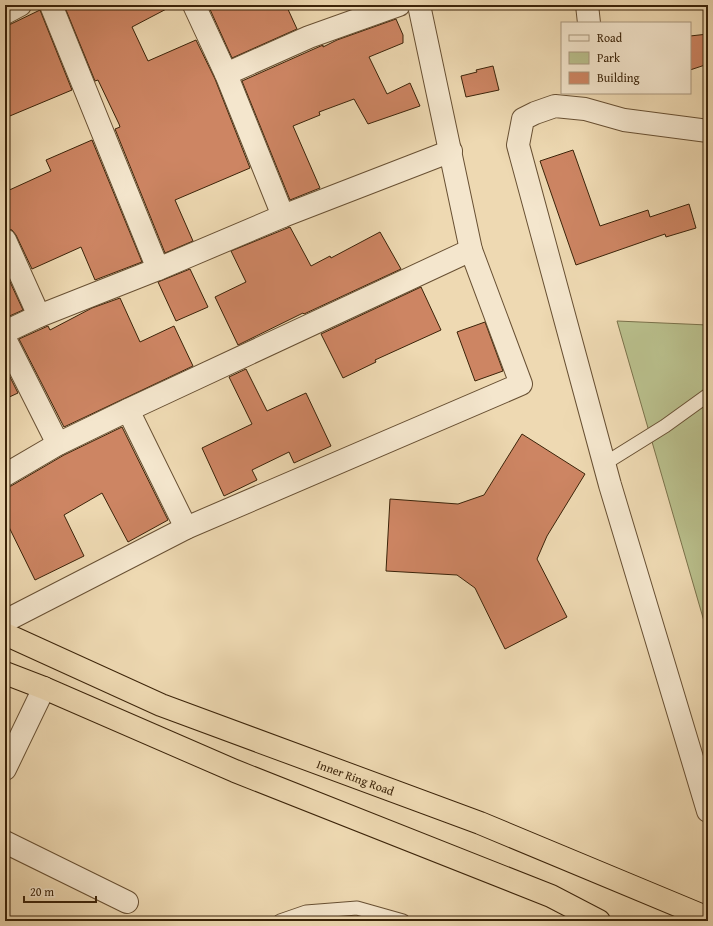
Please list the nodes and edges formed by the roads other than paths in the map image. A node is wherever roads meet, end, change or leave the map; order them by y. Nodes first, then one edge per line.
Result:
1 (20, 5) edge
2 (51, 5) edge
3 (194, 5) edge
4 (399, 5) edge
5 (419, 5) edge
6 (587, 5) edge
7 (5, 13) edge
8 (590, 22) edge
9 (226, 74) junction
10 (708, 131) edge
11 (451, 152) junction
12 (283, 216) junction
13 (5, 240) edge
14 (471, 250) junction
15 (158, 269) junction
16 (39, 316) junction
17 (5, 332) edge
18 (5, 339) edge
19 (708, 395) edge
20 (128, 410) junction
21 (58, 444) junction
22 (604, 464) junction
23 (5, 475) edge
24 (186, 528) junction
25 (5, 621) edge
26 (5, 634) edge
27 (5, 673) edge
28 (44, 688) junction
29 (5, 769) edge
30 (706, 802) edge
31 (5, 842) edge
32 (127, 902) dead end
33 (708, 918) edge
34 (280, 921) edge
35 (403, 921) edge
36 (599, 921) edge

1 - 7 street
2 - 15 street
3 - 9 street
4 - 9 street
5 - 11 street
6 - 8 street
9 - 12 street
10 - 22 street
11 - 12 street
11 - 14 street
12 - 15 street
13 - 16 street
14 - 20 street
14 - 24 street
15 - 16 street
16 - 17 street
18 - 21 street
19 - 22 lane
20 - 21 street
20 - 24 street
21 - 23 street
22 - 30 street
24 - 25 street
26 - 33 highway, Inner Ring Road
27 - 28 highway
28 - 29 street
28 - 36 highway
31 - 32 street
34 - 35 lane

